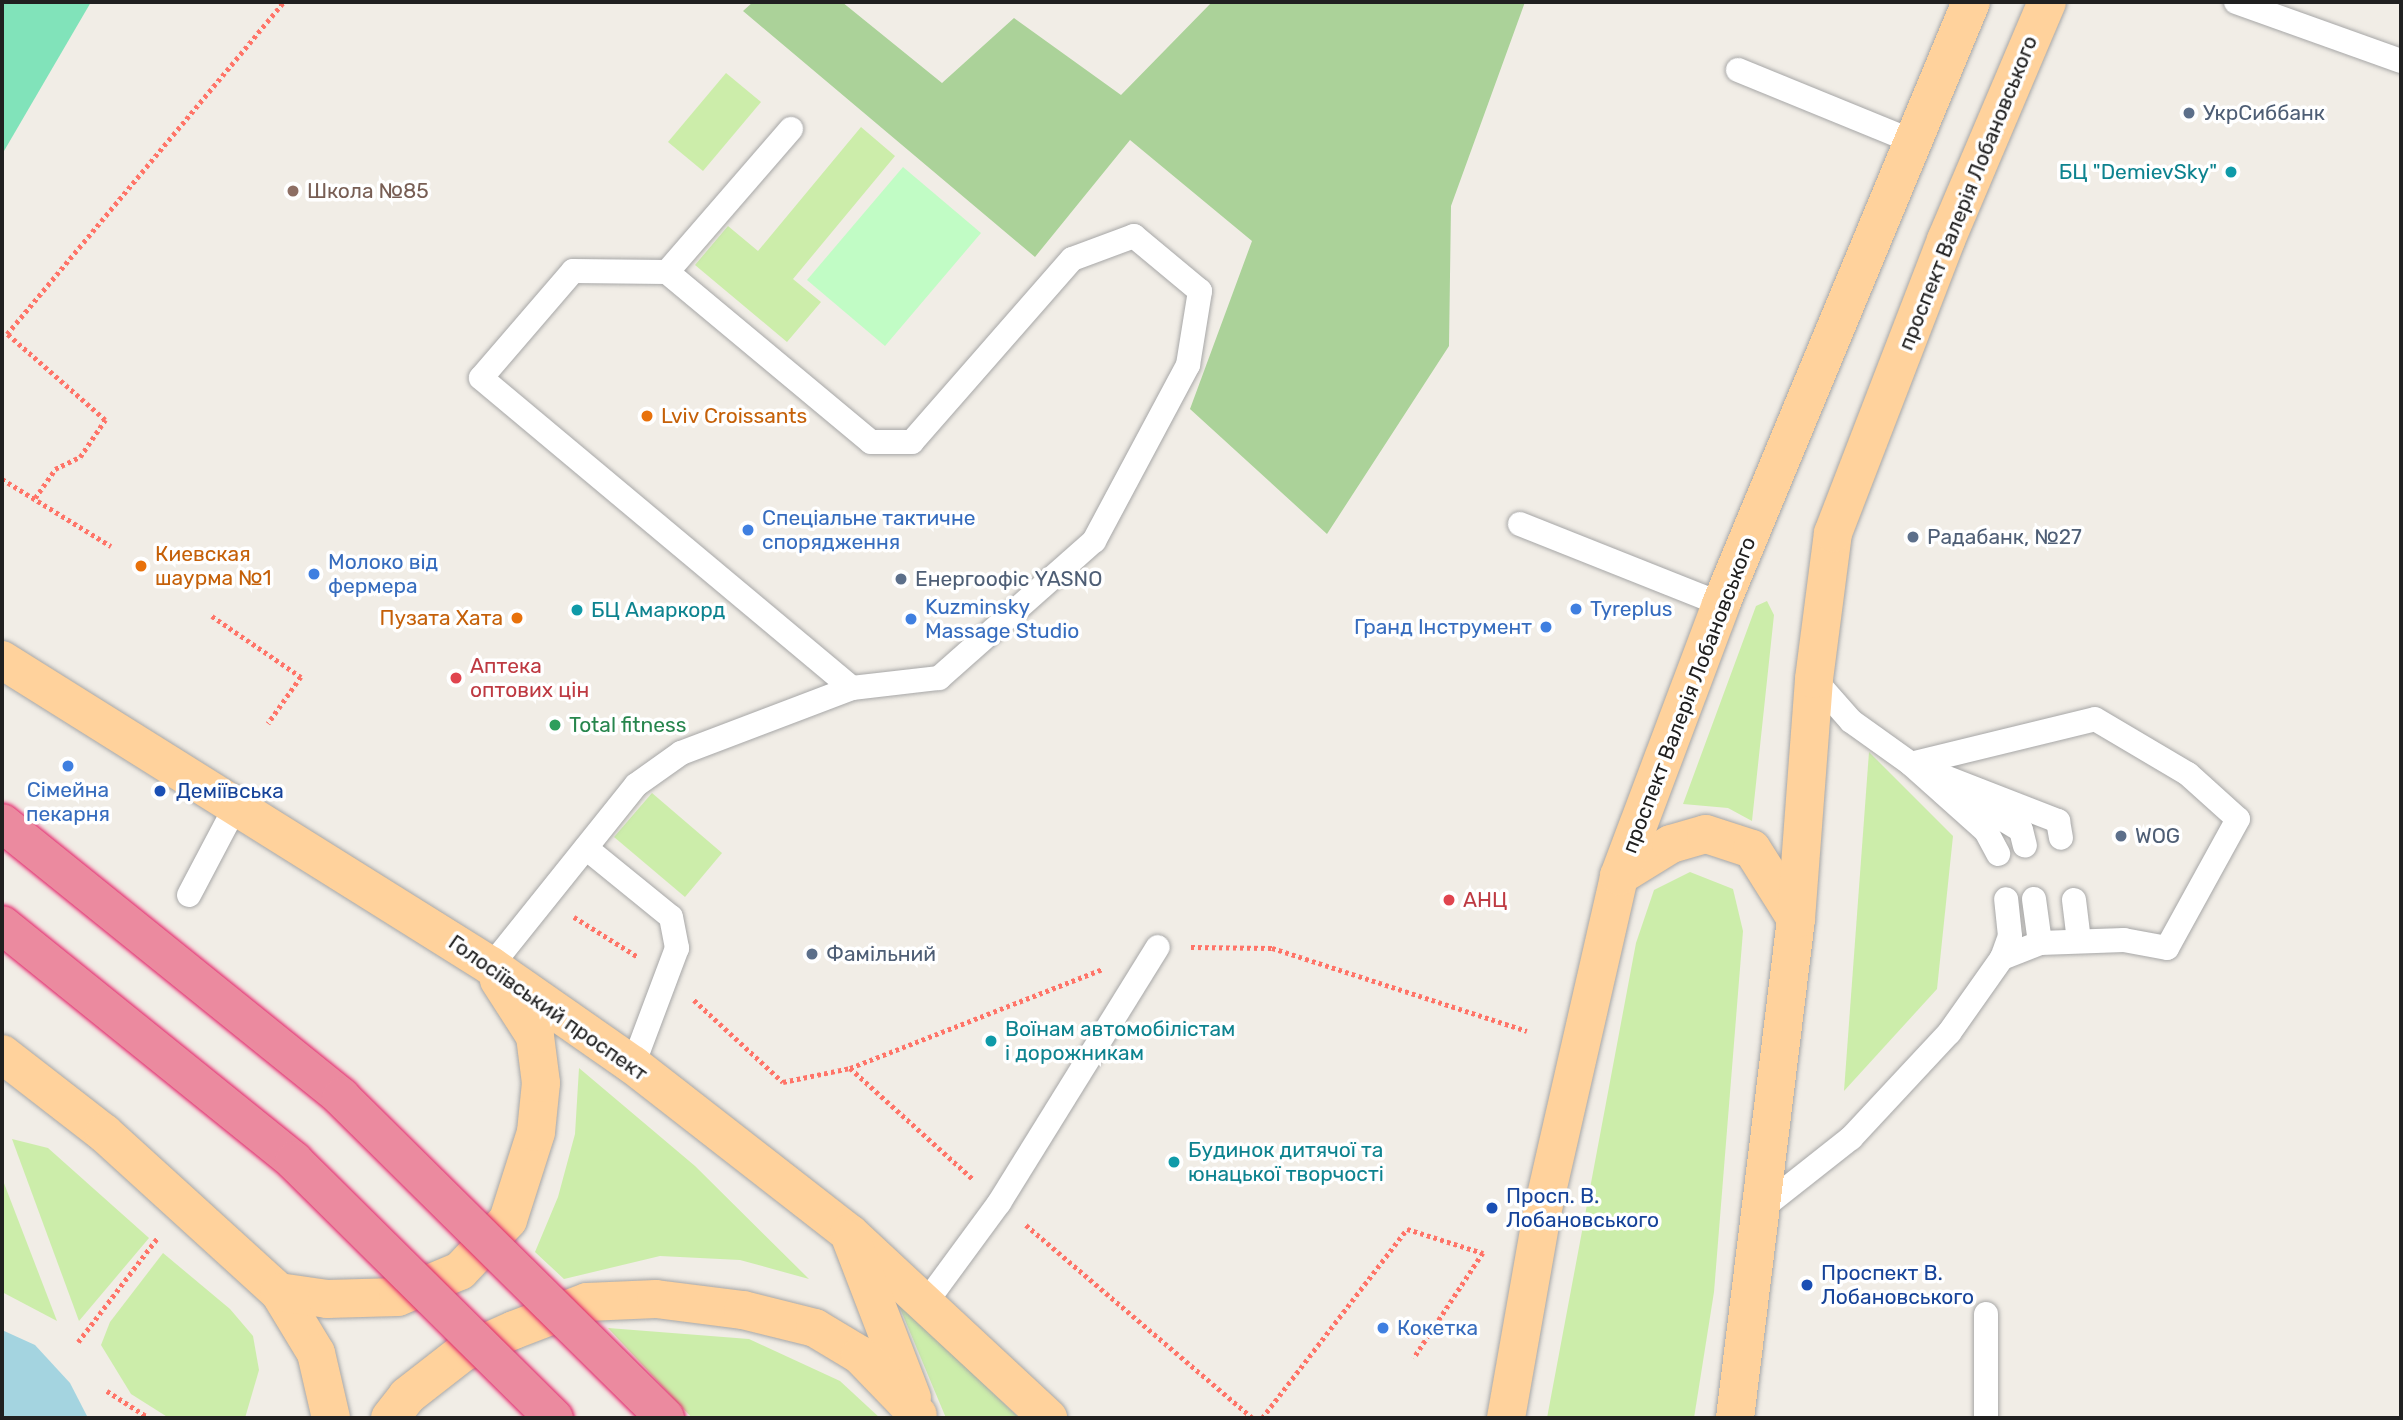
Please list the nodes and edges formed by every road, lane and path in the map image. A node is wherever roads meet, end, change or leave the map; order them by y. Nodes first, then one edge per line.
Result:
1 (284, 2) edge
2 (1971, 2) edge
3 (2047, 2) edge
4 (2236, 2) edge
5 (2401, 61) edge
6 (1738, 71) dead end
7 (791, 129) dead end
8 (1914, 142) junction
9 (667, 272) junction
10 (2, 479) edge
11 (35, 498) junction
12 (1520, 524) dead end
13 (110, 546) dead end
14 (1721, 604) junction
15 (212, 616) dead end
16 (2, 660) edge
17 (1814, 679) junction
18 (852, 688) junction
19 (268, 724) dead end
20 (1911, 764) junction
21 (237, 804) junction
22 (2, 823) edge
23 (2061, 838) dead end
24 (2025, 846) dead end
25 (586, 848) junction
26 (1997, 853) dead end
27 (1619, 876) junction
28 (190, 895) dead end
29 (2006, 899) dead end
30 (2034, 899) dead end
31 (2074, 900) dead end
32 (578, 902) dead end
33 (1796, 919) junction
34 (2, 925) edge
35 (2079, 942) junction
36 (2040, 943) junction
37 (1158, 947) junction
38 (2002, 958) junction
39 (491, 965) junction
40 (669, 977) junction
41 (1527, 1031) dead end
42 (2, 1055) edge
43 (633, 1065) junction
44 (850, 1068) junction
45 (999, 1203) junction
46 (1761, 1209) junction
47 (163, 1231) dead end
48 (849, 1233) junction
49 (279, 1292) junction
50 (927, 1301) junction
51 (1986, 1314) dead end
52 (78, 1342) dead end
53 (1414, 1358) dead end
54 (107, 1391) dead end
55 (919, 1417) edge
56 (149, 1418) edge
57 (331, 1418) edge
58 (390, 1418) edge
59 (554, 1418) edge
60 (665, 1418) edge
61 (1048, 1418) edge
62 (1253, 1418) edge
63 (1262, 1418) edge
64 (1506, 1418) edge
65 (1735, 1418) edge
66 (1986, 1418) edge

1 - 11 path
2 - 8 main road, проспект Валерія Лобановського
3 - 17 main road, проспект Валерія Лобановського
4 - 5 lane
6 - 8 lane
7 - 9 lane
8 - 14 main road, проспект Валерія Лобановського
9 - 18 lane
9 - 18 lane
10 - 11 path
11 - 13 path
12 - 14 lane
14 - 27 main road, проспект Валерія Лобановського
15 - 19 path
16 - 21 main road, Голосіївський проспект
17 - 20 lane
17 - 33 main road, проспект Валерія Лобановського
18 - 25 lane
20 - 23 lane
20 - 24 lane
20 - 26 lane
20 - 35 lane
21 - 28 lane
21 - 39 main road, Голосіївський проспект
22 - 60 highway, bridge
25 - 39 lane
25 - 40 lane
27 - 33 main road
27 - 64 main road, проспект Валерія Лобановського
29 - 38 lane
30 - 36 lane
31 - 35 lane
32 - 40 path
33 - 46 main road, проспект Валерія Лобановського
34 - 59 highway, bridge
35 - 36 lane
36 - 38 lane
37 - 41 path
37 - 44 path
37 - 45 lane
38 - 46 lane
39 - 43 main road, Голосіївський проспект
39 - 49 main road
40 - 43 lane
40 - 44 path
42 - 49 main road
43 - 48 main road, Голосіївський проспект
44 - 45 path
45 - 50 lane
45 - 62 path
46 - 65 main road, проспект Валерія Лобановського
47 - 52 path
48 - 50 main road, Голосіївський проспект
48 - 55 main road
49 - 57 main road
50 - 61 main road, Голосіївський проспект
51 - 66 lane
53 - 63 path
54 - 56 path
55 - 58 main road

